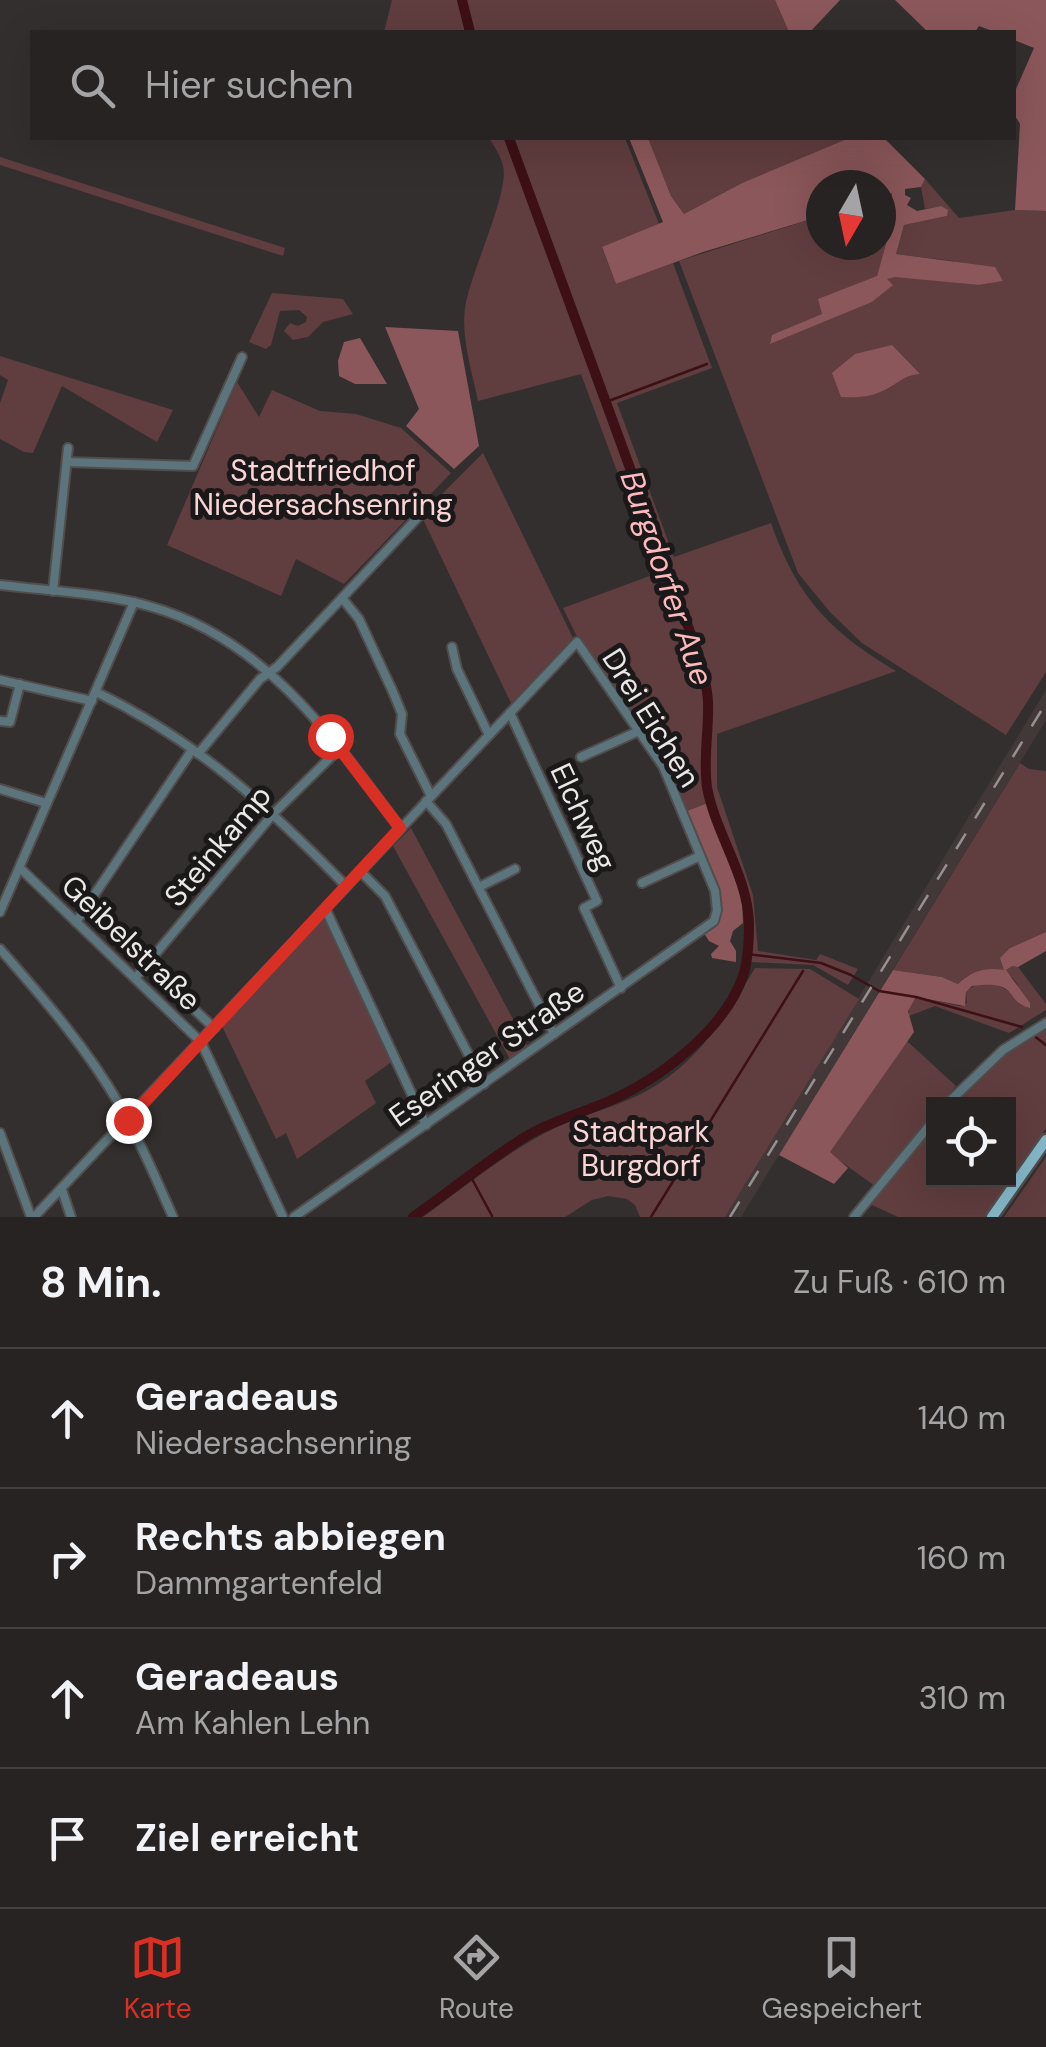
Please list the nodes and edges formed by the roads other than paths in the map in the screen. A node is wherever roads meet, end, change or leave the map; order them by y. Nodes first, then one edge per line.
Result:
1 (242, 357) dead end
2 (68, 448) dead end
3 (67, 462) junction
4 (420, 514) dead end
5 (0, 584) edge
6 (53, 591) junction
7 (342, 598) junction
8 (134, 602) junction
9 (452, 647) dead end
10 (271, 672) junction
11 (0, 680) edge
12 (20, 684) junction
13 (94, 697) junction
14 (510, 713) junction
15 (0, 721) edge
16 (638, 730) junction
17 (489, 736) junction
18 (340, 748) junction
19 (195, 752) junction
20 (581, 757) dead end
21 (0, 789) edge
22 (428, 798) junction
23 (46, 804) junction
24 (274, 813) junction
25 (400, 828) junction
26 (700, 856) junction
27 (20, 868) junction
28 (514, 869) dead end
29 (360, 871) junction
30 (642, 883) dead end
31 (346, 886) junction
32 (480, 887) junction
33 (326, 910) junction
34 (0, 912) edge
35 (76, 922) junction
36 (705, 929) joint
37 (0, 949) edge
38 (147, 965) junction
39 (136, 977) junction
40 (620, 988) junction
41 (1046, 1023) edge
42 (214, 1028) junction
43 (554, 1034) junction
44 (201, 1042) junction
45 (484, 1084) junction
46 (954, 1097) edge
47 (128, 1120) junction
48 (426, 1125) junction
49 (926, 1130) edge
50 (0, 1132) edge
51 (1046, 1140) edge
52 (62, 1190) junction
53 (859, 1215) edge
54 (32, 1217) edge
55 (71, 1217) edge
56 (173, 1217) edge
57 (284, 1217) edge
58 (294, 1217) edge
59 (992, 1217) edge

1 - 3 street
2 - 3 street
3 - 6 street
4 - 7 street
5 - 6 street
6 - 8 street
7 - 10 street
7 - 22 street
8 - 10 street
8 - 13 street
9 - 17 street
10 - 18 street
10 - 19 street
11 - 12 street
12 - 13 street
12 - 15 street
13 - 19 street
13 - 23 street
14 - 16 street, Drei Eichen
14 - 17 street
14 - 40 street, Elchweg
16 - 20 street
16 - 26 street, Drei Eichen
17 - 22 street
18 - 24 street, Steinkamp
18 - 25 street
19 - 24 street
19 - 35 street
21 - 23 street
22 - 25 street
22 - 32 street
23 - 27 street
24 - 31 street
24 - 38 street, Steinkamp
25 - 29 street
26 - 30 street
26 - 36 street, Drei Eichen
27 - 34 street
27 - 35 street, Geibelstraße
28 - 32 street
29 - 31 street
29 - 45 street
31 - 33 street
32 - 43 street
33 - 42 street
33 - 48 street
35 - 39 street, Geibelstraße
36 - 40 street, Eseringer Straße
37 - 47 street
38 - 39 street, Steinkamp
38 - 42 street, Geibelstraße
39 - 44 street, Geibelstraße
40 - 43 street, Eseringer Straße
41 - 46 street
42 - 44 street
43 - 45 street, Eseringer Straße
44 - 47 street
44 - 57 street, Geibelstraße
45 - 48 street, Eseringer Straße
47 - 52 street
47 - 56 street
48 - 58 street, Eseringer Straße
49 - 53 street
50 - 54 street
51 - 59 main road
52 - 54 street
52 - 55 street

